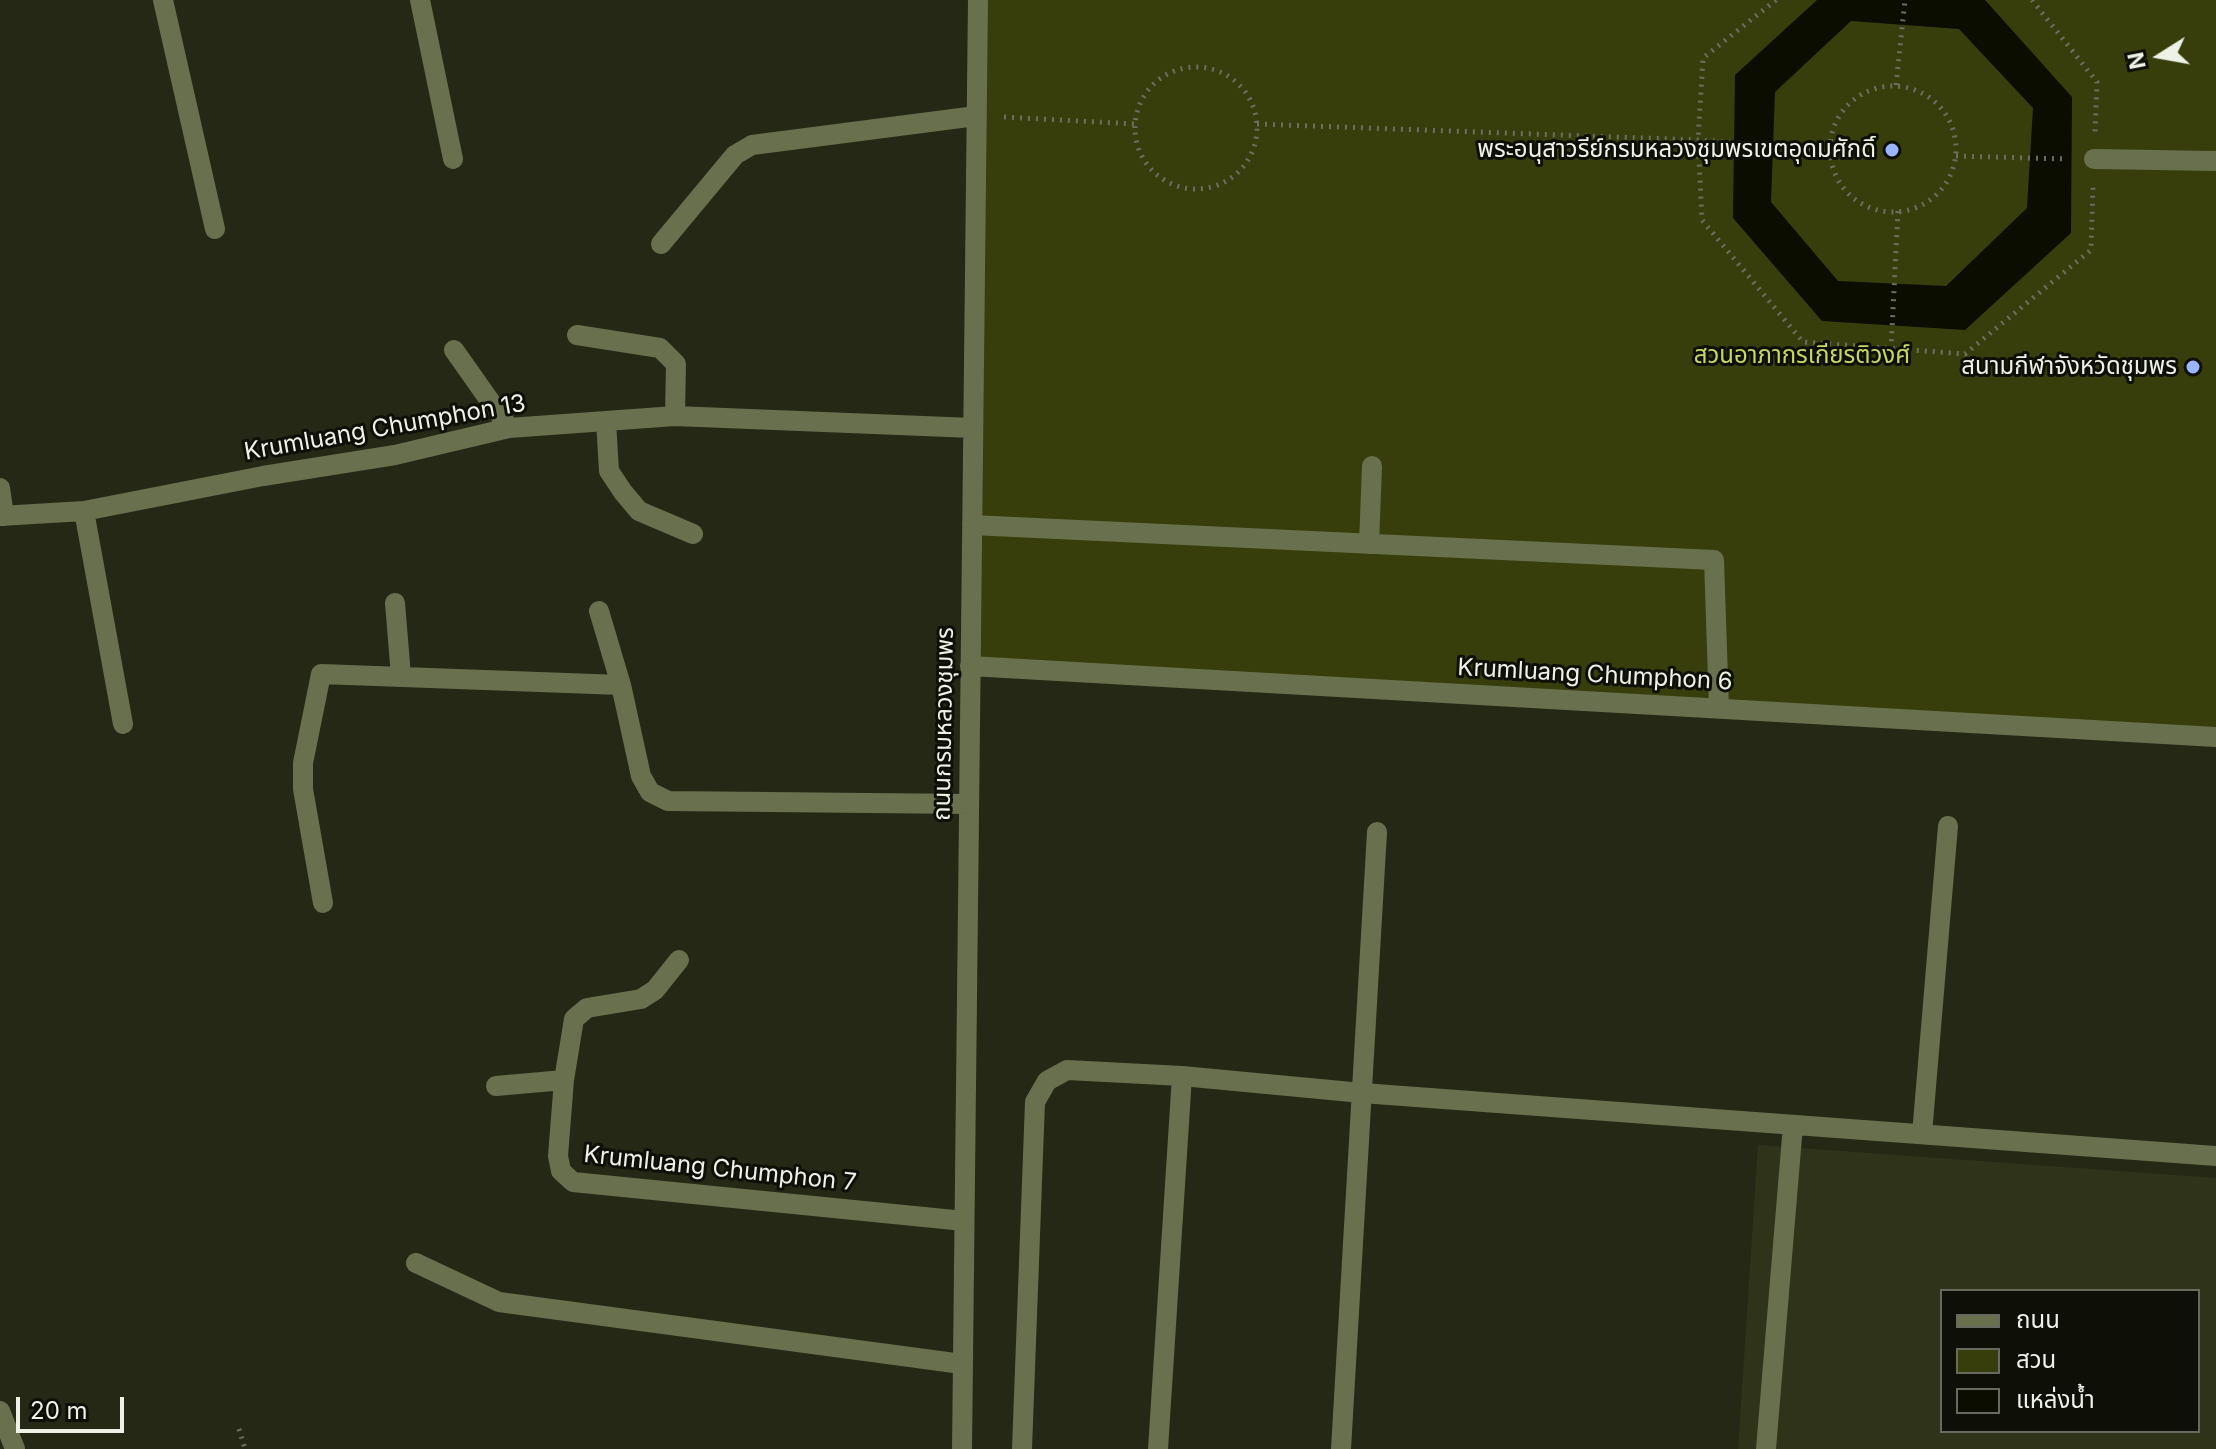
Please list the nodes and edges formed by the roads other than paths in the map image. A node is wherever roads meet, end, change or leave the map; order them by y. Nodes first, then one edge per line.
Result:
1 (163, 0) edge
2 (420, 0) edge
3 (978, 0) edge
4 (976, 116) junction
5 (453, 159) dead end
6 (2094, 159) road end
7 (2216, 161) edge
8 (215, 229) dead end
9 (661, 244) dead end
10 (577, 335) dead end
11 (454, 350) dead end
12 (675, 416) junction
13 (606, 421) junction
14 (509, 428) junction
15 (973, 428) junction
16 (1372, 466) dead end
17 (0, 488) edge
18 (84, 511) junction
19 (2, 516) edge
20 (972, 525) junction
21 (693, 534) dead end
22 (1369, 544) junction
23 (395, 603) dead end
24 (599, 611) dead end
25 (970, 666) junction
26 (401, 676) junction
27 (621, 685) junction
28 (1719, 708) junction
29 (123, 724) dead end
30 (2216, 737) edge
31 (969, 804) junction
32 (1948, 826) dead end
33 (1377, 832) dead end
34 (323, 903) dead end
35 (679, 960) dead end
36 (1182, 1076) junction
37 (564, 1080) junction
38 (496, 1086) dead end
39 (1362, 1093) junction
40 (1793, 1125) junction
41 (1922, 1134) junction
42 (2216, 1156) edge
43 (964, 1221) junction
44 (416, 1263) dead end
45 (962, 1364) junction
46 (0, 1411) edge
47 (15, 1449) edge
48 (962, 1449) edge
49 (1022, 1449) edge
50 (1158, 1449) edge
51 (1341, 1449) edge
52 (1766, 1449) edge

1 - 8 street
2 - 5 street
3 - 4 street, ถนนกรมหลวงชุมพร
4 - 9 street
4 - 15 street, ถนนกรมหลวงชุมพร
6 - 7 street
10 - 12 street
11 - 14 street
12 - 13 street, Krumluang Chumphon 13
12 - 15 street, Krumluang Chumphon 13
13 - 14 street, Krumluang Chumphon 13
13 - 21 street
14 - 18 street, Krumluang Chumphon 13
15 - 20 street, ถนนกรมหลวงชุมพร
16 - 22 street
17 - 19 street
18 - 19 street, Krumluang Chumphon 13
18 - 29 street
20 - 22 street
20 - 25 street, ถนนกรมหลวงชุมพร
22 - 28 street
23 - 26 street
24 - 27 street
25 - 28 street, Krumluang Chumphon 6
25 - 31 street, ถนนกรมหลวงชุมพร
26 - 27 street
26 - 34 street
27 - 31 street
28 - 30 street, Krumluang Chumphon 6
31 - 43 street, ถนนกรมหลวงชุมพร
32 - 41 street
33 - 39 street
35 - 37 street, Krumluang Chumphon 7
36 - 39 street
36 - 49 street
36 - 50 street
37 - 38 street
37 - 43 street, Krumluang Chumphon 7
39 - 40 street
39 - 51 street
40 - 41 street
40 - 52 street
41 - 42 street
43 - 45 street, ถนนกรมหลวงชุมพร
44 - 45 street
45 - 48 street, ถนนกรมหลวงชุมพร
46 - 47 street

